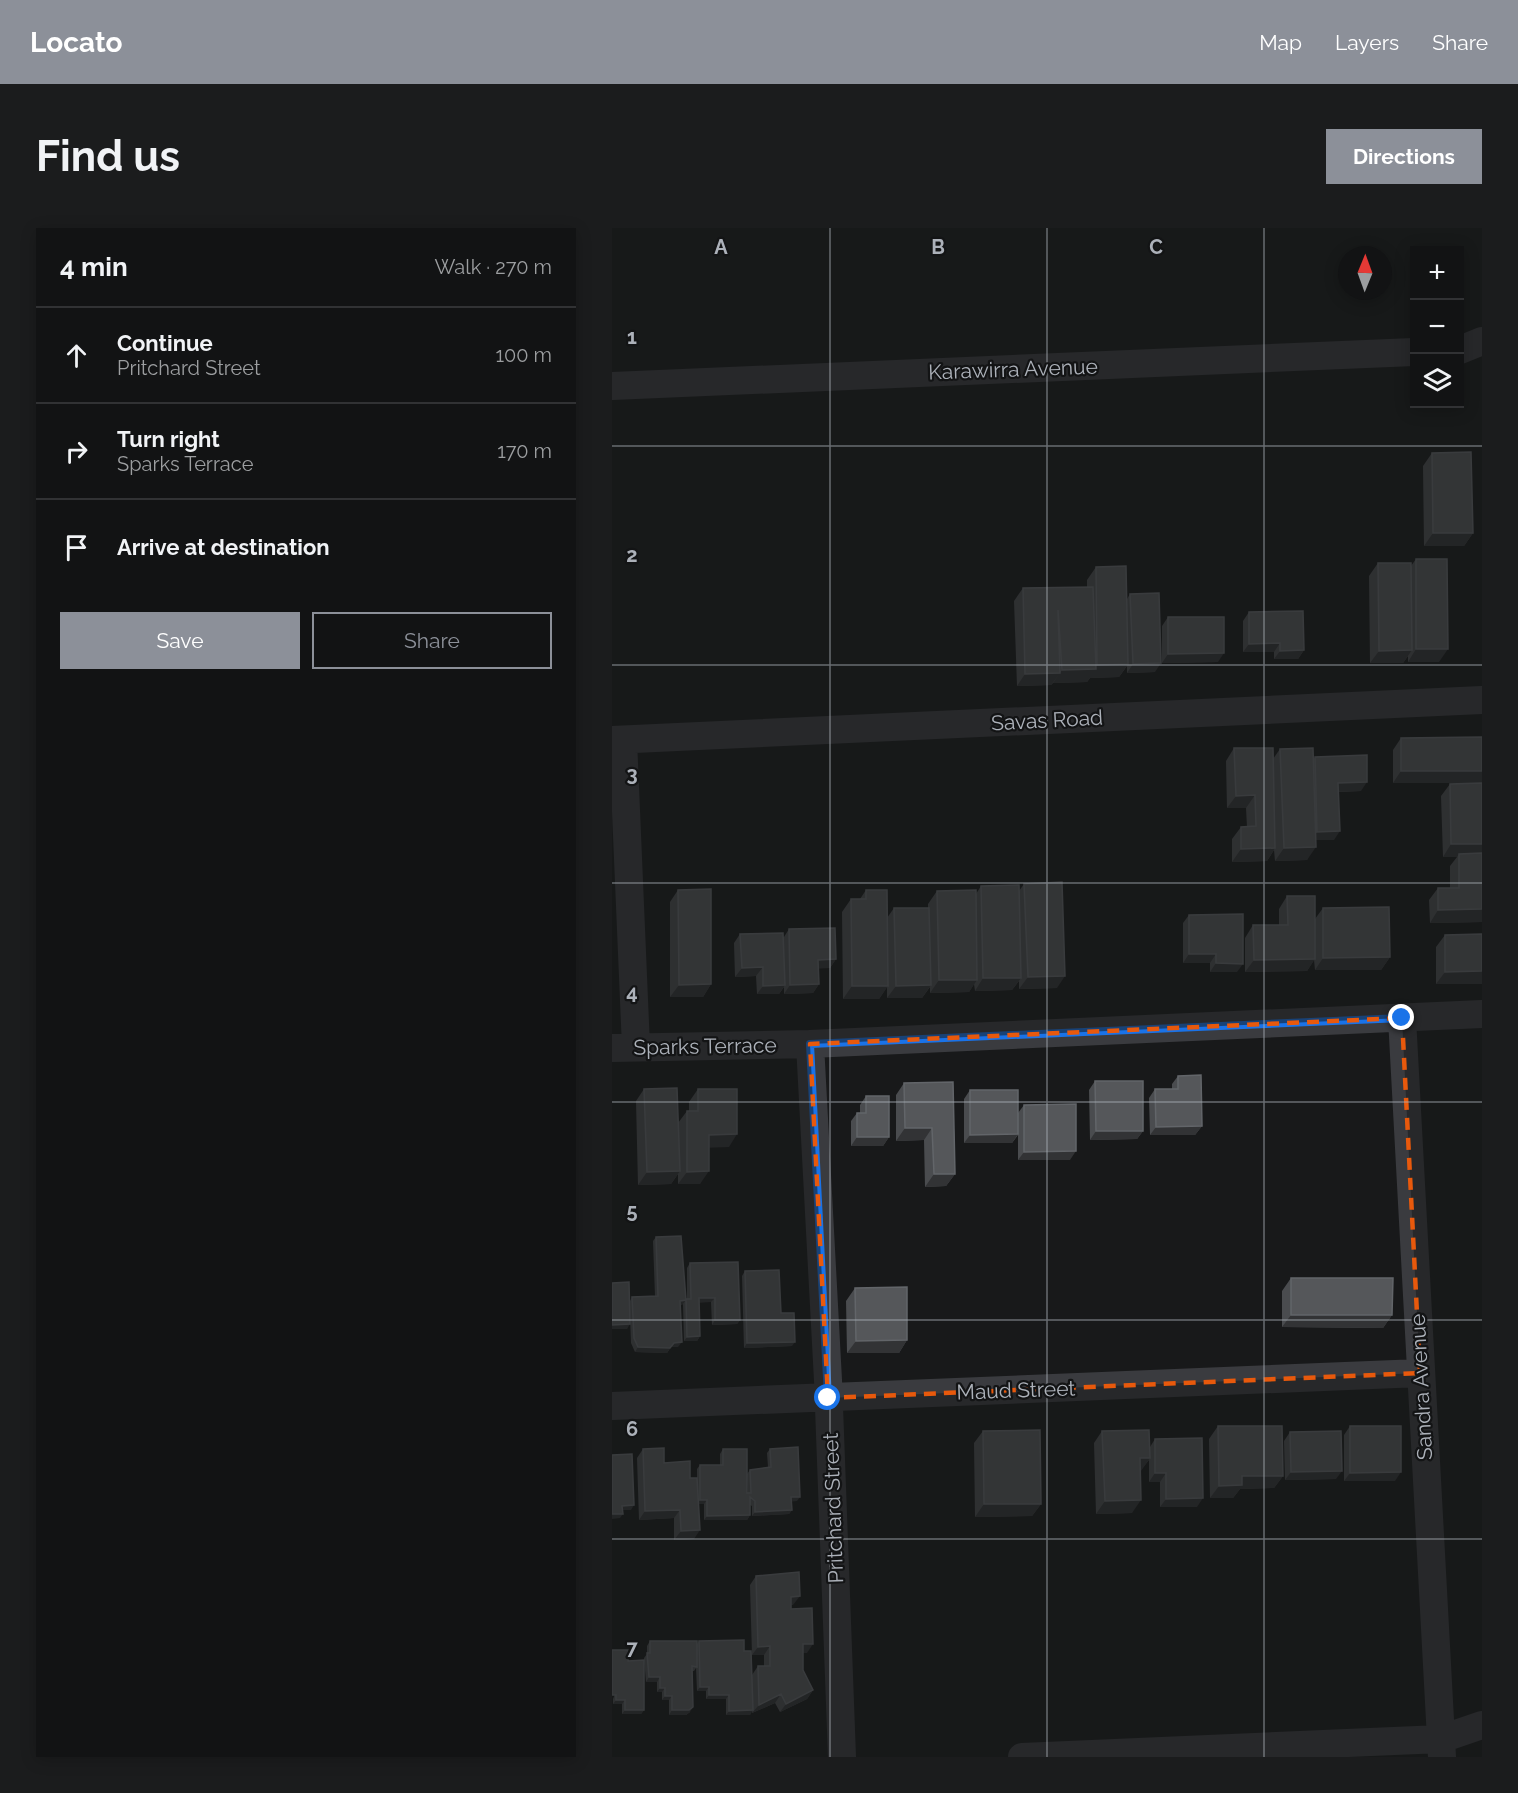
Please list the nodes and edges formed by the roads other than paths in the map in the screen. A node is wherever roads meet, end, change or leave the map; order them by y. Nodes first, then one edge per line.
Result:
1 (1482, 341) edge
2 (1464, 348) edge
3 (1410, 352) edge
4 (612, 386) edge
5 (1482, 700) edge
6 (618, 740) edge
7 (1482, 1014) edge
8 (1402, 1018) junction
9 (810, 1044) junction
10 (624, 1048) edge
11 (1420, 1373) junction
12 (828, 1398) junction
13 (612, 1406) edge
14 (1482, 1725) edge
15 (1441, 1748) edge
16 (842, 1757) edge
17 (1022, 1757) edge

1 - 2 street
3 - 4 street, Karawirra Avenue
5 - 6 street, Savas Road
6 - 10 street
7 - 8 street, Sparks Terrace
8 - 9 street, Sparks Terrace
8 - 11 street, Sandra Avenue
9 - 10 street, Sparks Terrace
9 - 12 street, Pritchard Street
11 - 12 street, Maud Street
11 - 15 street, Sandra Avenue
12 - 13 street, Maud Street
12 - 16 street, Pritchard Street
14 - 15 street
15 - 17 street

